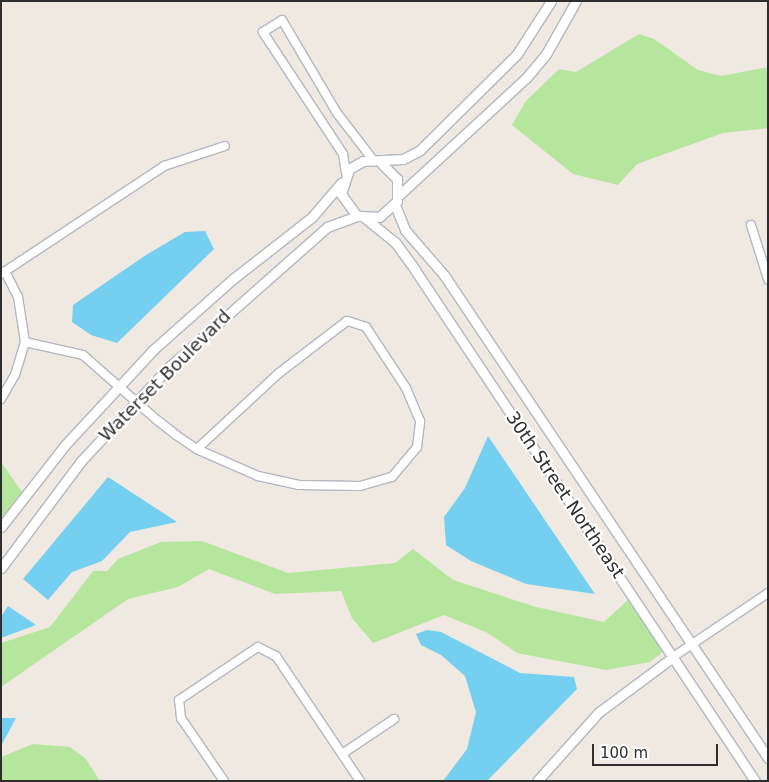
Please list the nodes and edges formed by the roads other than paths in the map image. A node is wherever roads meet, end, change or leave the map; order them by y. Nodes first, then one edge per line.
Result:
1 (551, 1) edge
2 (576, 1) edge
3 (225, 146) dead end
4 (378, 162) junction
5 (346, 173) junction
6 (341, 183) junction
7 (396, 200) junction
8 (361, 217) junction
9 (751, 224) dead end
10 (3, 273) edge
11 (768, 279) edge
12 (25, 342) junction
13 (120, 384) junction
14 (1, 399) edge
15 (136, 400) junction
16 (197, 449) junction
17 (1, 527) edge
18 (1, 568) edge
19 (768, 593) edge
20 (693, 644) junction
21 (673, 657) junction
22 (394, 719) dead end
23 (342, 754) junction
24 (768, 758) edge
25 (224, 781) edge
26 (360, 781) edge
27 (537, 781) edge
28 (755, 781) edge

1 - 4 street
2 - 7 street
3 - 10 street
4 - 5 street
4 - 5 street
4 - 7 street
5 - 6 street
6 - 8 street
6 - 13 street, Waterset Boulevard
7 - 8 street
7 - 20 street, 30th Street Northeast
8 - 15 street, Waterset Boulevard
8 - 21 street, 30th Street Northeast
9 - 11 street
10 - 12 street
12 - 13 street
12 - 14 street
13 - 15 street
13 - 17 street, Waterset Boulevard
15 - 16 street
15 - 18 street, Waterset Boulevard
16 - 16 street
19 - 20 street
20 - 21 street
20 - 24 street, 30th Street Northeast
21 - 27 street
21 - 28 street, 30th Street Northeast
22 - 23 street
23 - 25 street
23 - 26 street

